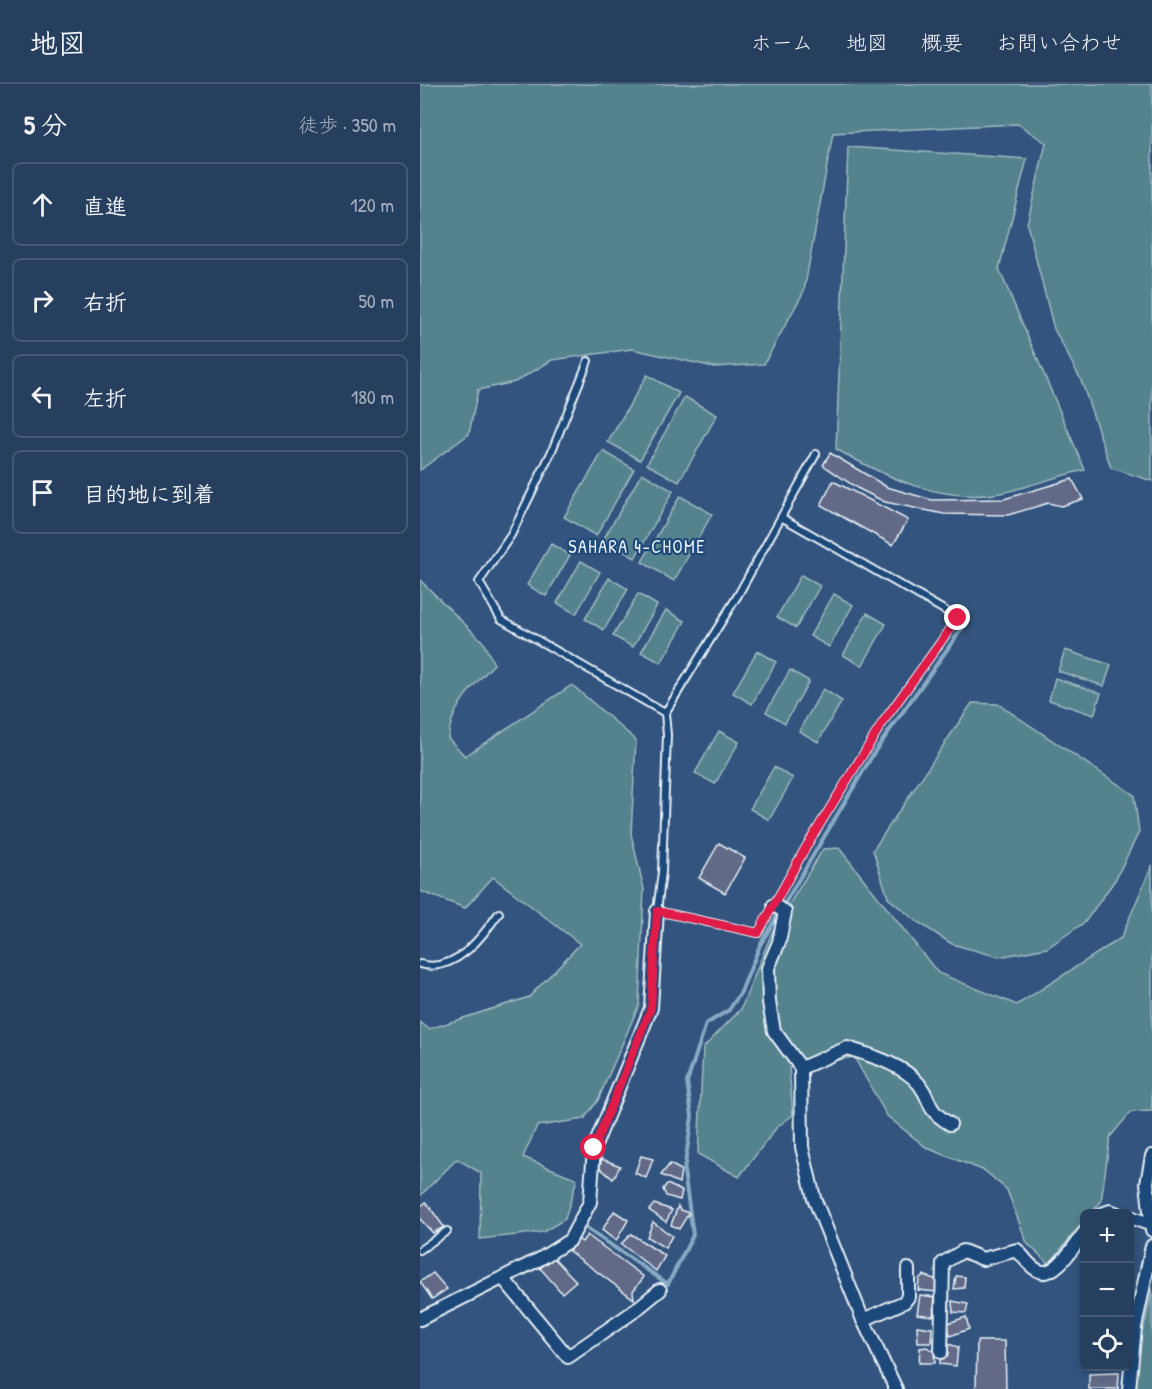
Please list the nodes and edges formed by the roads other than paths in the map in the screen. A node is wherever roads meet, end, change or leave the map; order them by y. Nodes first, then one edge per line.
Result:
1 (588, 361) dead end
2 (816, 454) dead end
3 (781, 518) junction
4 (665, 713) junction
5 (774, 905) junction
6 (657, 911) junction
7 (499, 913) dead end
8 (420, 964) edge
9 (801, 1068) junction
10 (950, 1124) dead end
11 (1152, 1156) edge
12 (1134, 1218) edge
13 (1152, 1225) edge
14 (1152, 1230) edge
15 (447, 1231) dead end
16 (1080, 1238) edge
17 (1152, 1246) edge
18 (420, 1250) edge
19 (908, 1269) dead end
20 (503, 1278) junction
21 (660, 1290) dead end
22 (420, 1319) edge
23 (863, 1320) junction
24 (941, 1352) dead end
25 (896, 1389) edge
26 (1129, 1389) edge

1 - 4 lane
2 - 3 lane
3 - 4 lane
3 - 5 lane
4 - 6 lane
5 - 6 lane
5 - 9 street
6 - 20 street
7 - 8 lane
9 - 10 street
9 - 23 street
11 - 13 street
12 - 13 street
13 - 14 street
15 - 18 lane
16 - 24 street
17 - 26 street
19 - 23 street
20 - 21 street
20 - 22 street
23 - 25 street

